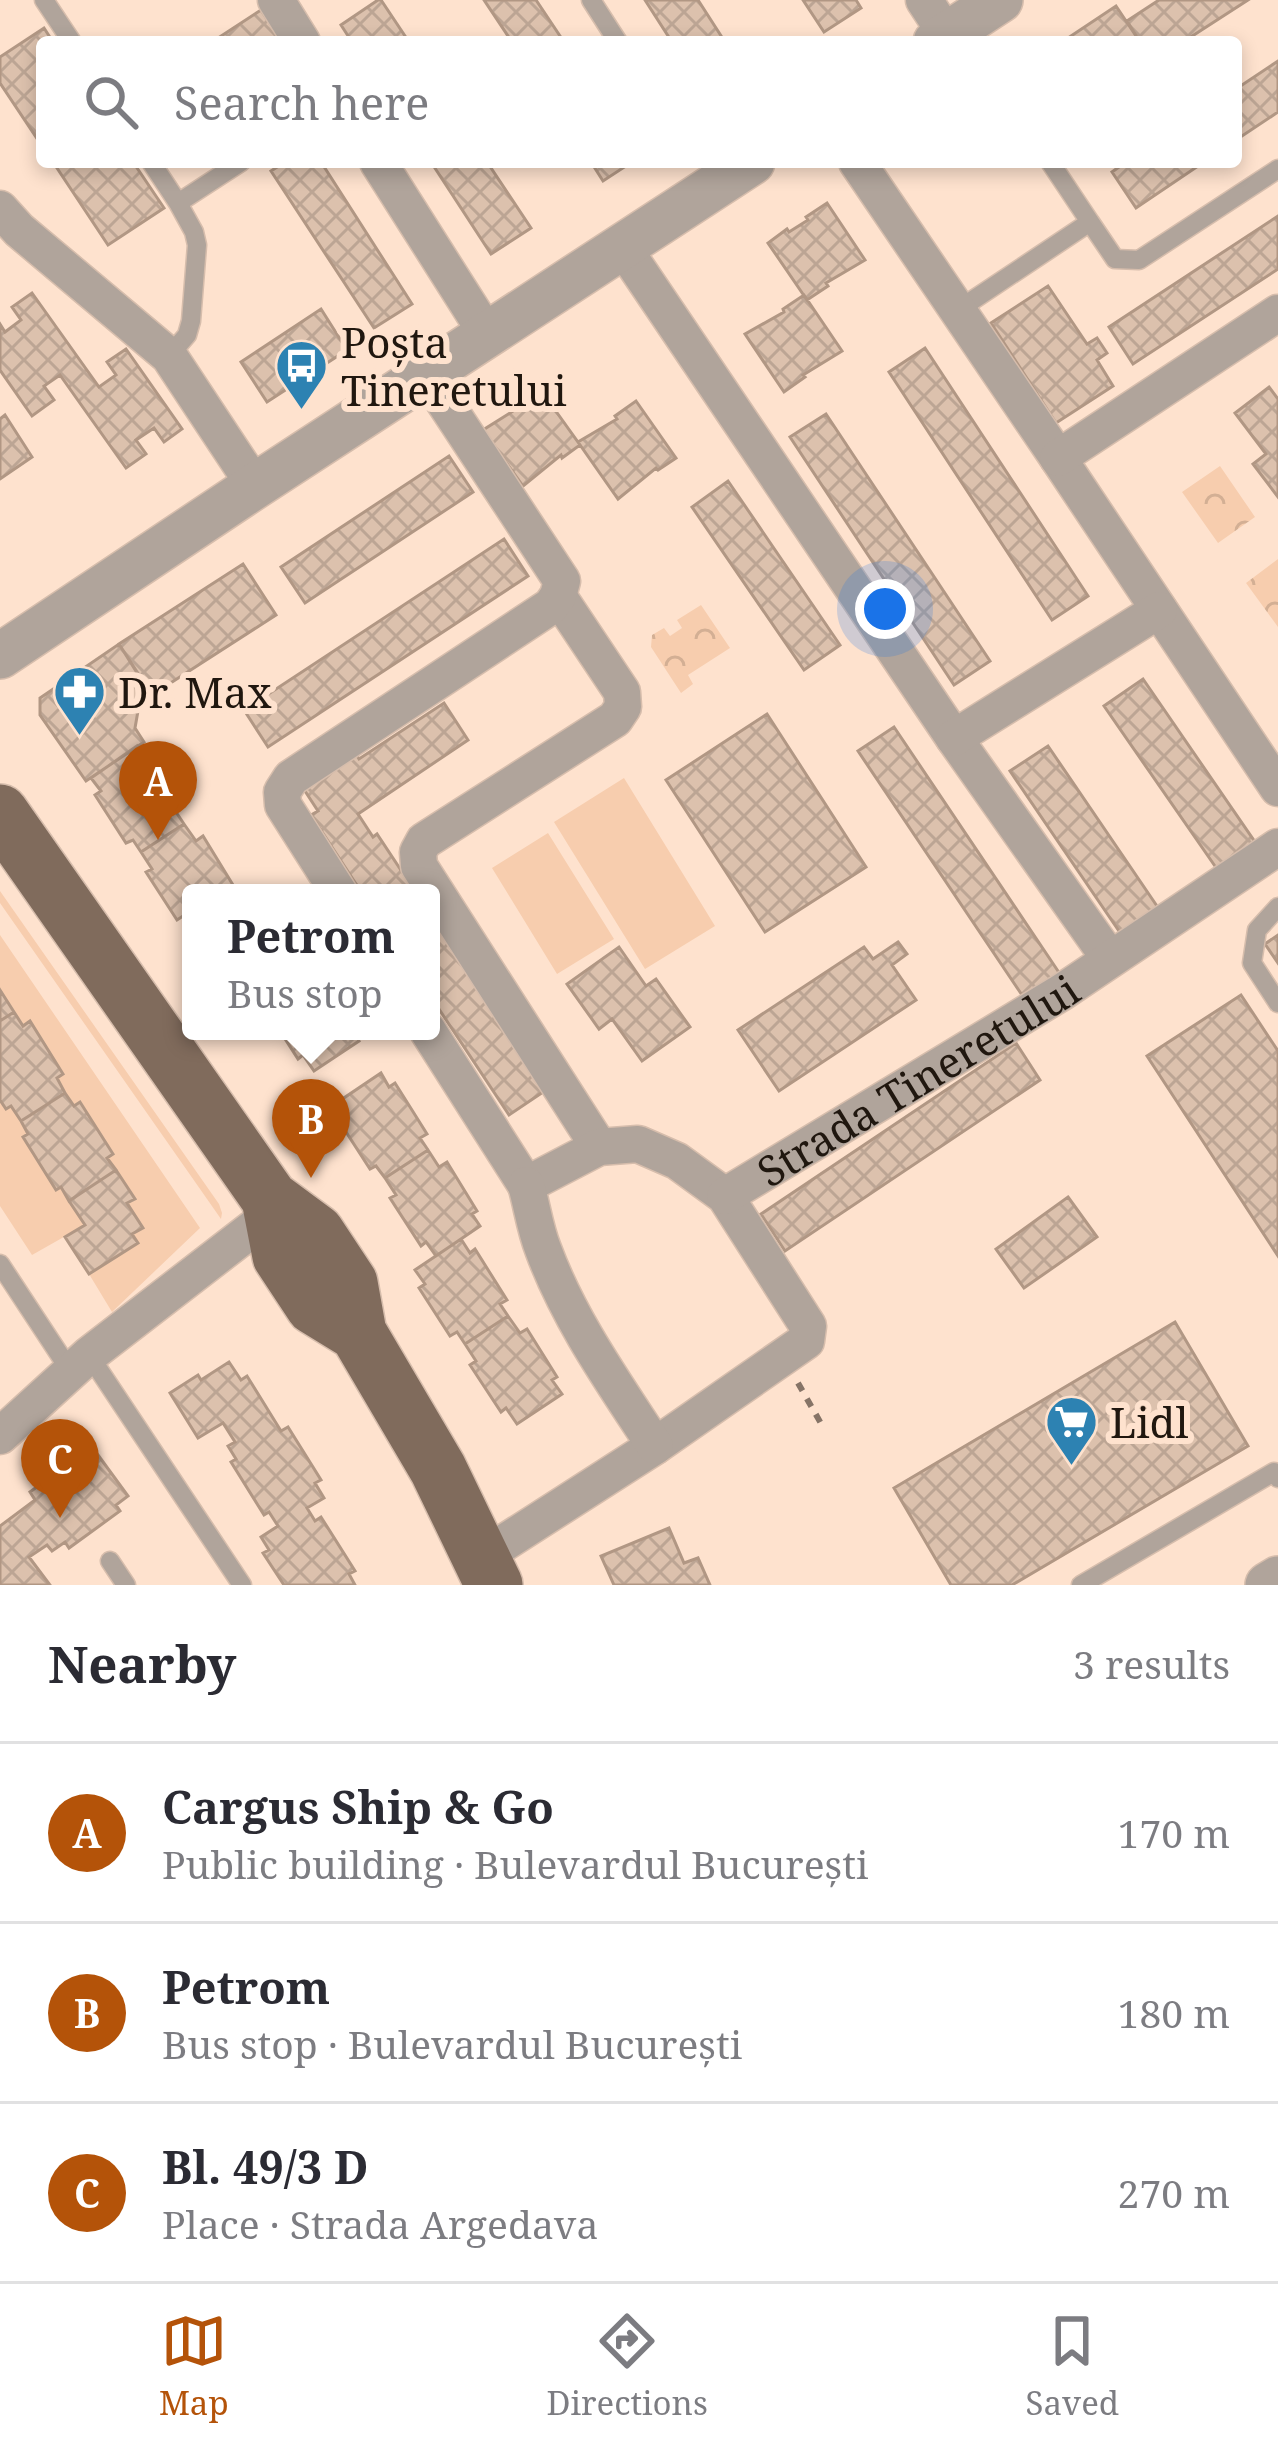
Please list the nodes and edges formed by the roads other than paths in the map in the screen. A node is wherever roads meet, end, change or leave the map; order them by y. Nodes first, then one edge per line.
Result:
1 (44, 0) edge
2 (592, 0) edge
3 (1000, 0) edge
4 (279, 1) edge
5 (936, 26) edge
6 (68, 36) edge
7 (299, 36) edge
8 (614, 36) edge
9 (155, 168) edge
10 (232, 168) edge
11 (382, 168) edge
12 (739, 168) edge
13 (861, 168) edge
14 (1054, 168) edge
15 (1278, 169) edge
16 (178, 202) junction
17 (0, 209) edge
18 (1090, 222) junction
19 (622, 246) junction
20 (958, 310) junction
21 (1278, 313) edge
22 (487, 334) junction
23 (170, 356) junction
24 (426, 374) junction
25 (1058, 458) junction
26 (255, 486) junction
27 (558, 596) junction
28 (1160, 610) junction
29 (0, 656) edge
30 (954, 738) junction
31 (1278, 788) edge
32 (0, 813) edge
33 (1278, 847) edge
34 (333, 884) edge
35 (431, 884) edge
36 (440, 899) edge
37 (1278, 908) edge
38 (1110, 959) junction
39 (1278, 1003) edge
40 (434, 1040) edge
41 (599, 1147) junction
42 (526, 1185) junction
43 (725, 1196) junction
44 (272, 1206) junction
45 (0, 1264) edge
46 (80, 1364) junction
47 (0, 1436) edge
48 (656, 1446) junction
49 (1277, 1473) edge
50 (110, 1561) dead end
51 (488, 1571) edge
52 (1278, 1579) edge
53 (126, 1585) edge
54 (242, 1585) edge
55 (1081, 1585) edge
56 (1268, 1585) edge

1 - 6 lane
2 - 8 lane
3 - 5 street
4 - 7 street
9 - 16 lane
10 - 16 lane
11 - 22 street
12 - 19 street
13 - 20 street
14 - 18 lane
15 - 18 lane
16 - 23 lane
17 - 23 street
18 - 20 lane
19 - 22 street
19 - 30 street, Strada Tineretului
20 - 25 street
21 - 25 street
22 - 24 street
23 - 26 street
24 - 26 street
24 - 27 street
25 - 28 street
26 - 29 street
27 - 34 street
27 - 35 street
28 - 30 street
28 - 31 street
30 - 38 street, Strada Tineretului
32 - 44 main road
33 - 38 street, Strada Tineretului
36 - 41 street
37 - 39 lane
38 - 43 street, Strada Tineretului
40 - 42 street
41 - 42 street
41 - 43 street
42 - 48 street
43 - 48 street
44 - 46 street
44 - 51 main road
45 - 46 lane
46 - 47 street
46 - 54 lane
48 - 51 street
49 - 55 lane
50 - 53 lane
52 - 56 street

